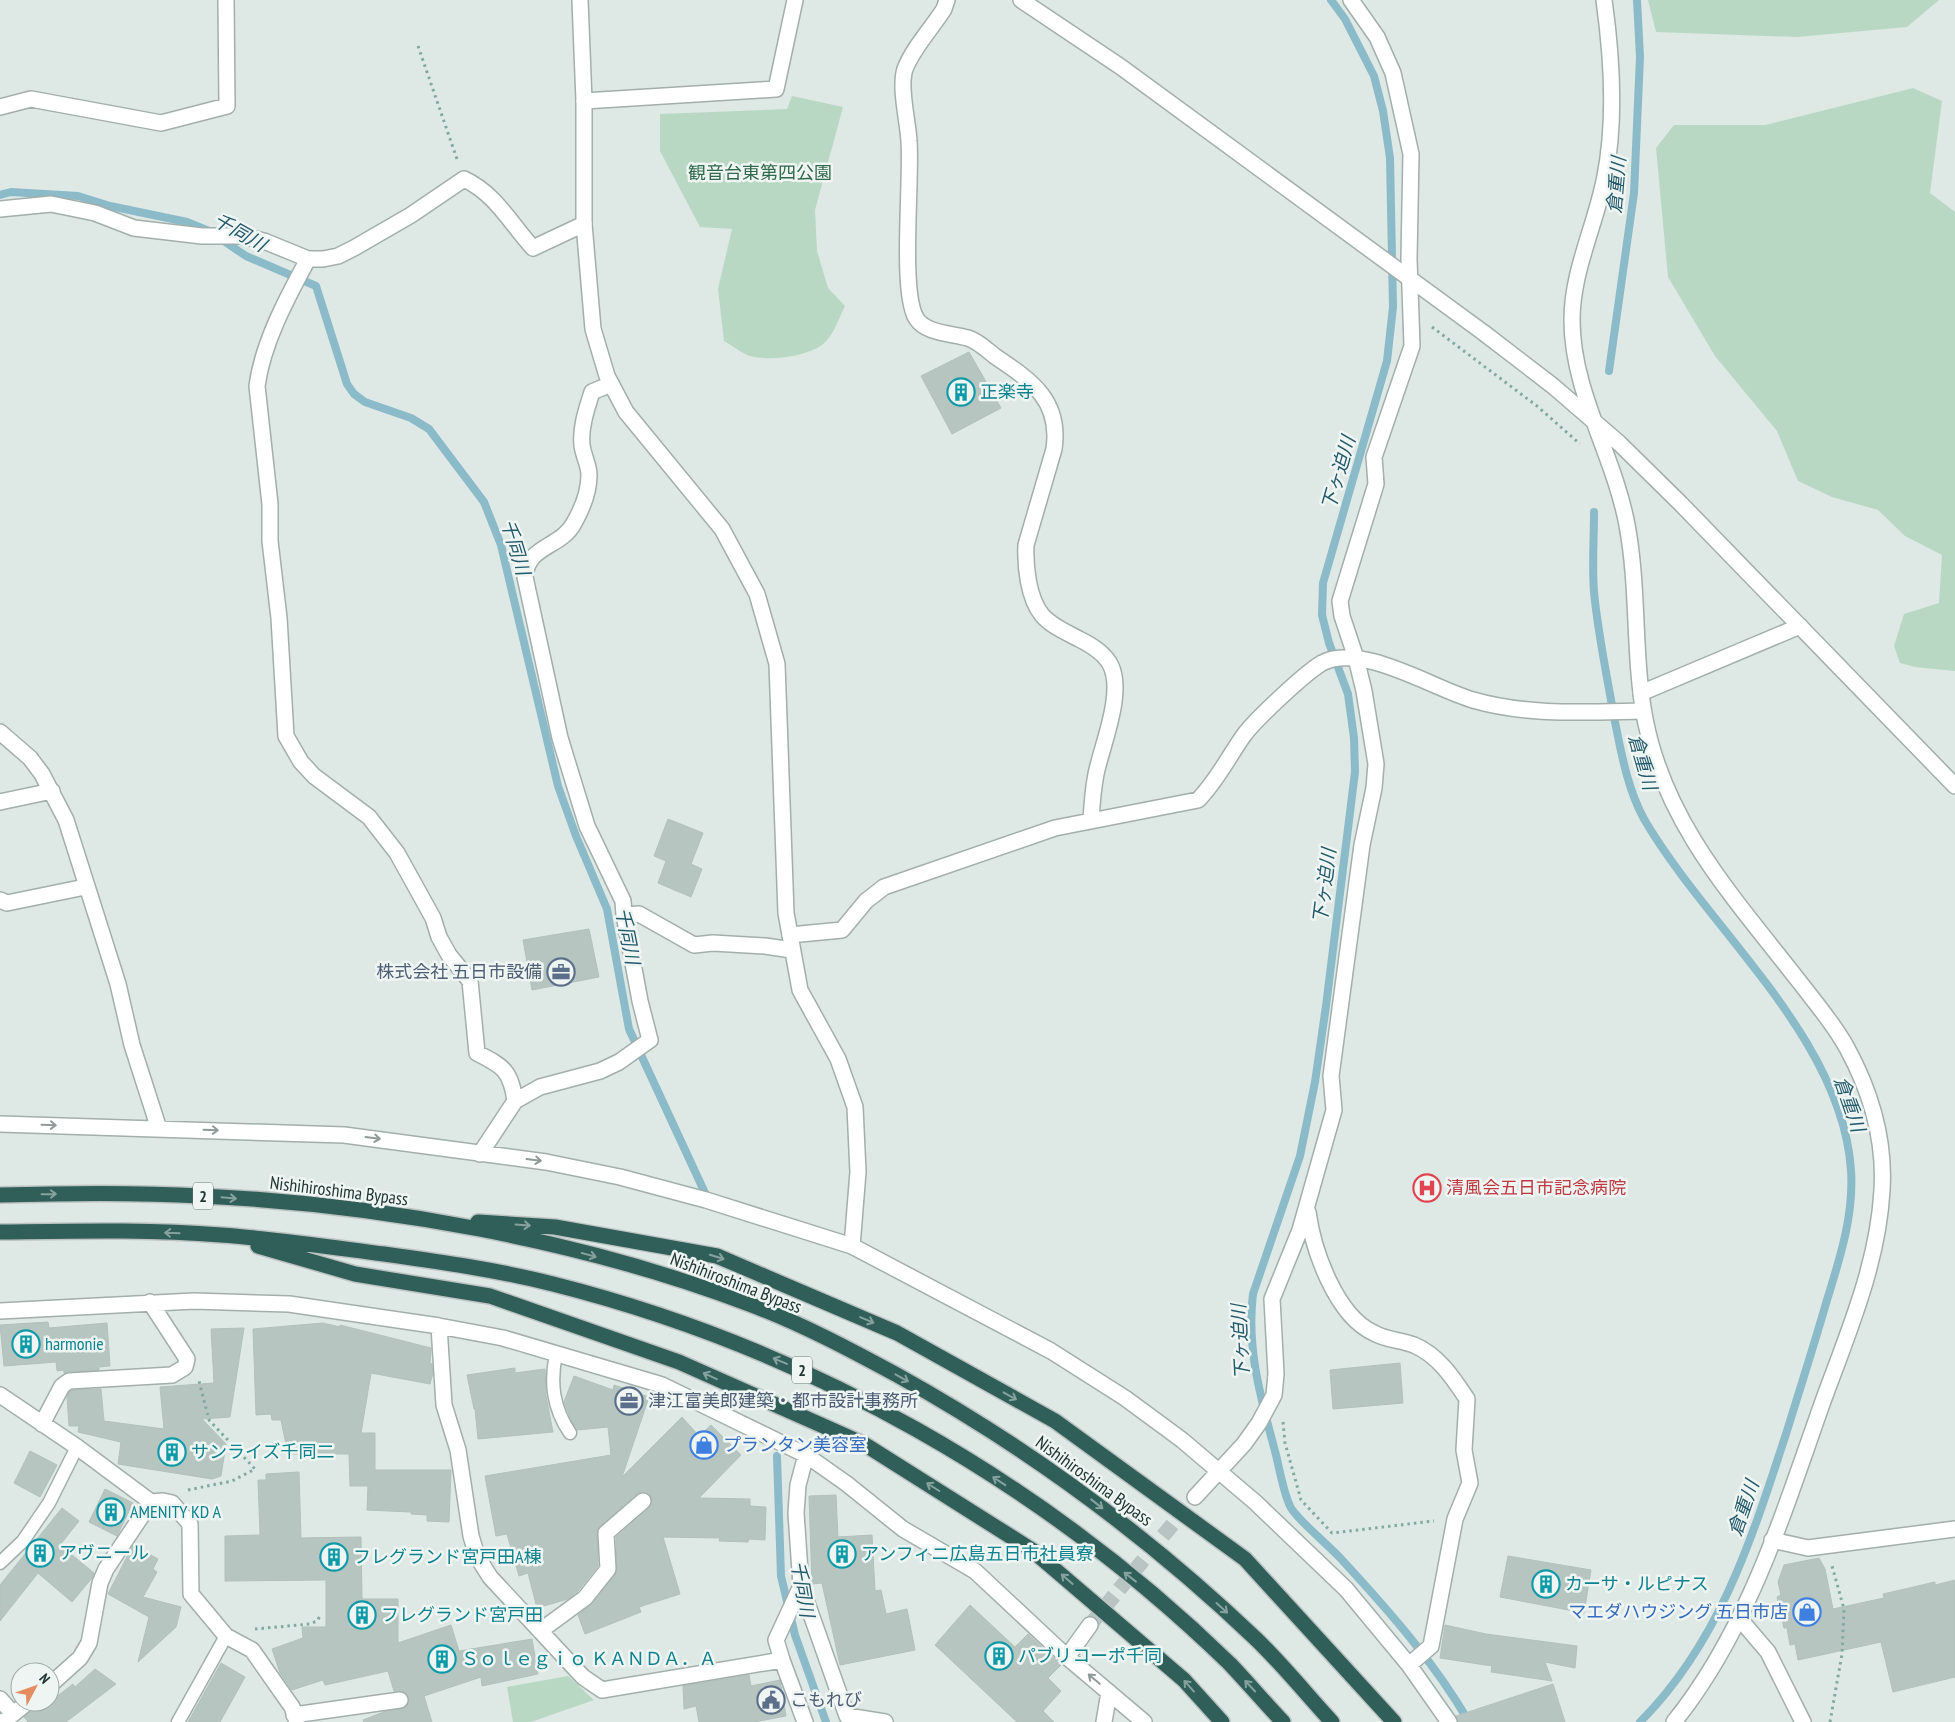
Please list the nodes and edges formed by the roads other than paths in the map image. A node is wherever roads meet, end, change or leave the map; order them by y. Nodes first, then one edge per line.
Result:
1 (226, 0) edge
2 (580, 0) edge
3 (795, 0) edge
4 (947, 0) edge
5 (1021, 0) edge
6 (1351, 0) edge
7 (1604, 0) edge
8 (584, 101) junction
9 (0, 106) edge
10 (0, 210) edge
11 (584, 224) junction
12 (306, 262) junction
13 (1409, 278) junction
14 (611, 384) junction
15 (1594, 420) junction
16 (1800, 626) junction
17 (1350, 657) junction
18 (1641, 693) junction
19 (1643, 711) junction
20 (0, 732) edge
21 (1955, 786) edge
22 (52, 791) junction
23 (0, 802) edge
24 (1091, 819) junction
25 (85, 887) junction
26 (0, 900) edge
27 (624, 914) junction
28 (790, 935) junction
29 (792, 950) junction
30 (515, 1100) junction
31 (0, 1124) edge
32 (158, 1129) junction
33 (480, 1154) junction
34 (3, 1194) edge
35 (1307, 1206) junction
36 (404, 1217) junction
37 (0, 1232) edge
38 (220, 1235) junction
39 (852, 1246) junction
40 (150, 1302) junction
41 (0, 1311) edge
42 (439, 1326) junction
43 (556, 1354) junction
44 (0, 1395) edge
45 (42, 1424) junction
46 (570, 1433) dead end
47 (77, 1447) junction
48 (806, 1455) junction
49 (1218, 1470) junction
50 (1195, 1497) tunnel mouth
51 (643, 1501) dead end
52 (151, 1502) junction
53 (1955, 1529) edge
54 (1772, 1540) junction
55 (0, 1563) edge
56 (798, 1591) junction
57 (1739, 1618) junction
58 (1090, 1625) tunnel mouth
59 (540, 1630) junction
60 (226, 1636) junction
61 (1068, 1657) junction
62 (782, 1660) junction
63 (1410, 1664) junction
64 (60, 1676) edge
65 (1110, 1692) junction
66 (0, 1699) edge
67 (400, 1700) dead end
68 (8, 1718) edge
69 (296, 1718) edge
70 (178, 1722) edge
71 (805, 1722) edge
72 (885, 1722) edge
73 (1104, 1722) edge
74 (1144, 1722) edge
75 (1222, 1722) edge
76 (1283, 1722) edge
77 (1332, 1722) edge
78 (1394, 1722) edge
79 (1449, 1722) edge
80 (1674, 1722) edge
81 (1803, 1722) edge

1 - 9 street
2 - 8 street
3 - 8 street
4 - 24 street
5 - 13 street
6 - 13 street
7 - 15 street
8 - 11 street
10 - 12 street
11 - 12 street
11 - 14 street
12 - 30 street
13 - 15 street
13 - 17 street
14 - 27 street
14 - 28 street
15 - 16 street
15 - 18 street
16 - 18 street
16 - 21 street
17 - 19 street
17 - 24 street
17 - 35 street
18 - 19 street
19 - 54 street
20 - 22 street
22 - 23 street
22 - 25 street
24 - 28 street
25 - 26 street
25 - 32 street
27 - 29 street
27 - 30 street
28 - 29 street
29 - 39 street
30 - 33 street
31 -> 32 street
32 -> 33 street
33 -> 39 street
34 -> 36 highway, Nishihiroshima Bypass / 2
35 - 49 street
35 - 63 street
36 -> 77 highway, Nishihiroshima Bypass / 2
36 -> 78 highway, 2
38 -> 37 highway, 2
75 -> 38 highway, 2
76 -> 38 highway, 2
39 - 49 street
40 - 41 street
40 - 42 street
40 - 45 street
42 - 43 street
42 - 59 street
43 - 46 lane
43 - 48 street
44 - 45 street
45 - 47 street
47 - 52 street
47 - 55 lane
48 - 56 street
48 - 61 street
49 - 50 street
49 - 63 street
51 - 59 street
52 - 60 street
52 - 64 street
53 - 54 street
54 - 57 street
56 - 62 street
56 - 72 street
57 - 80 street
57 - 81 street
58 - 61 street
59 - 62 street
60 - 69 street
60 - 70 lane
65 -> 61 street
62 - 71 street
63 - 79 street
65 - 73 street
65 - 74 street
66 - 68 street
67 - 69 street

